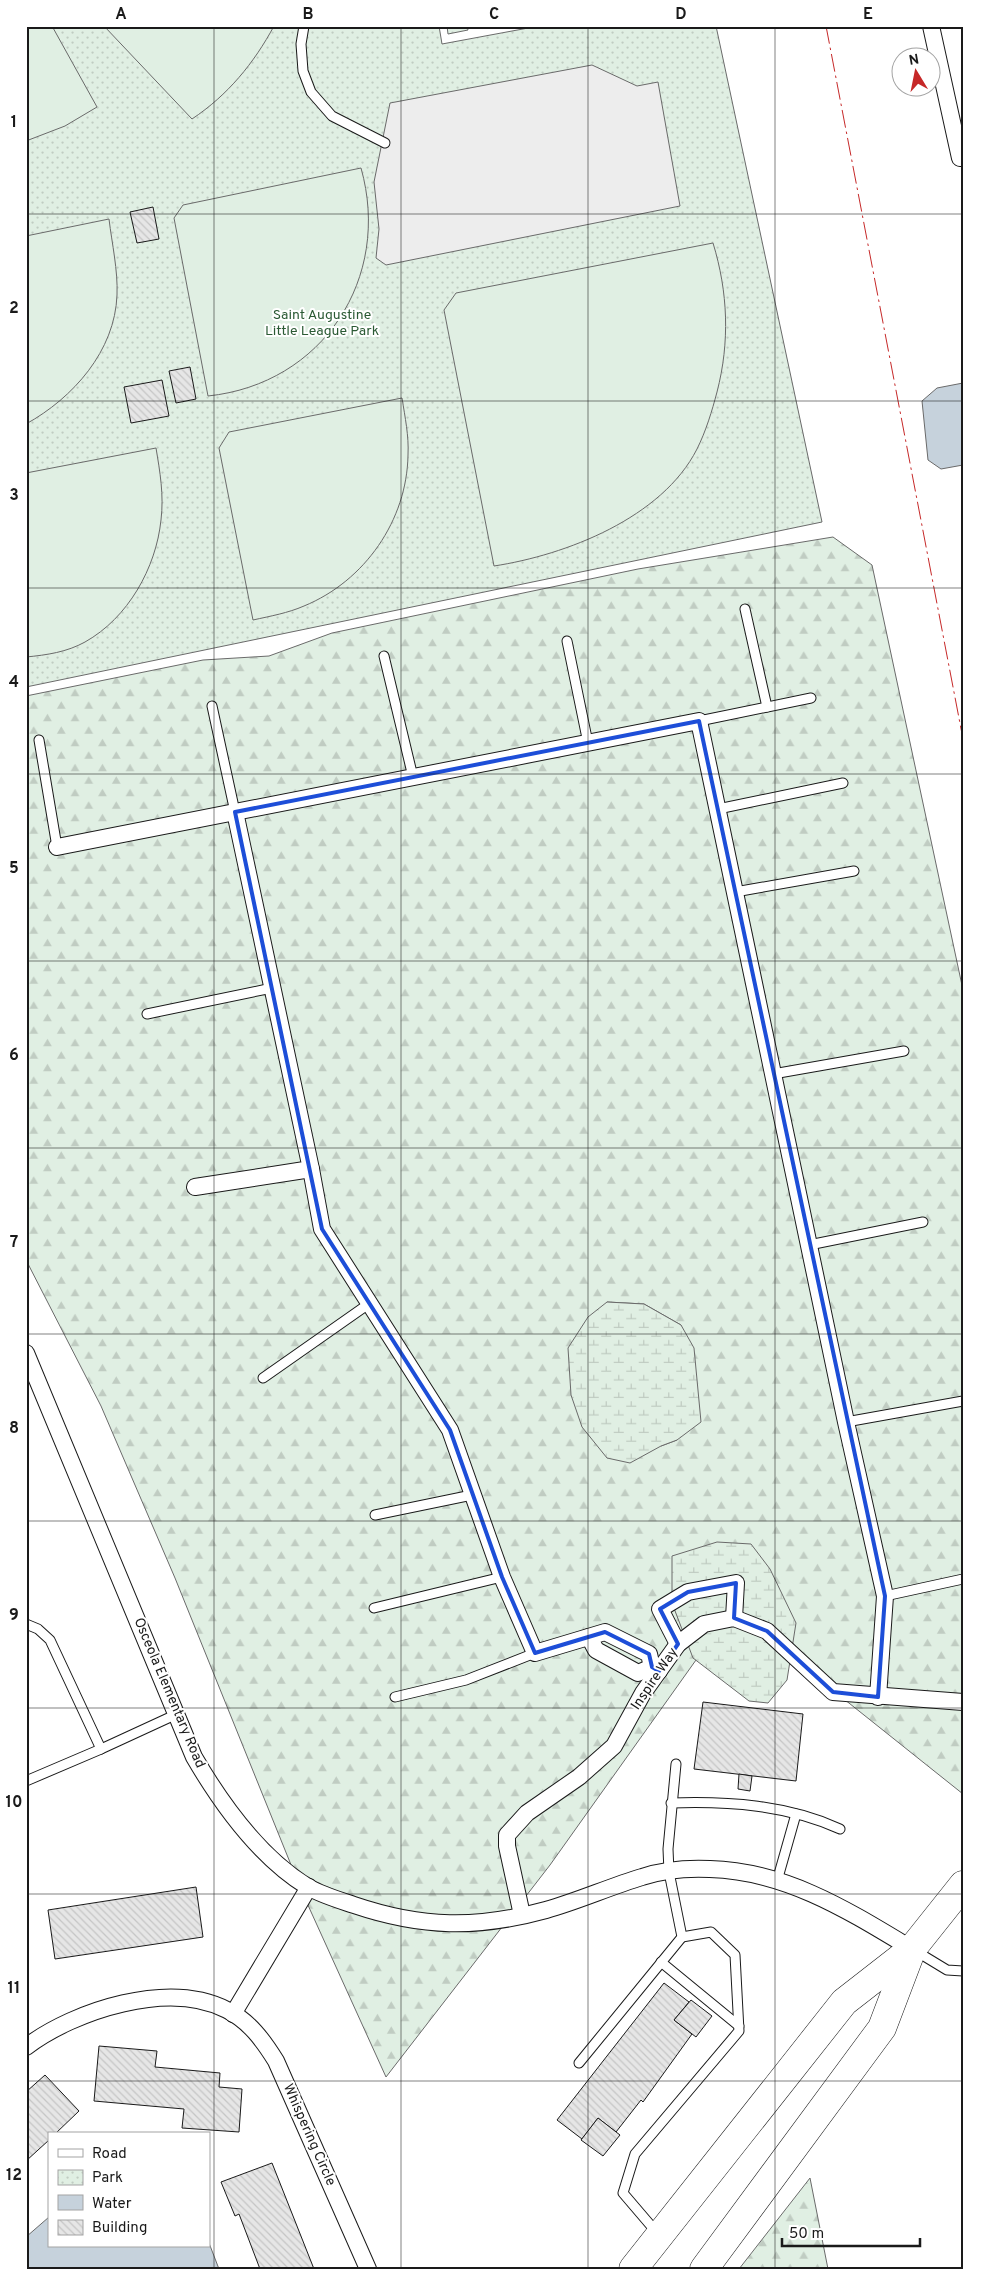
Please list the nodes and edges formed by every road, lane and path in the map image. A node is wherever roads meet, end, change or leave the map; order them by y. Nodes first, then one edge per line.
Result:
1 (304, 26) edge
2 (932, 26) edge
3 (385, 143) dead end
4 (960, 158) dead end
5 (745, 608) dead end
6 (568, 641) dead end
7 (384, 656) dead end
8 (811, 698) dead end
9 (212, 706) dead end
10 (767, 707) junction
11 (699, 721) junction
12 (39, 740) dead end
13 (588, 743) junction
14 (413, 777) junction
15 (843, 783) dead end
16 (718, 809) junction
17 (235, 812) junction
18 (56, 847) joint
19 (854, 871) dead end
20 (734, 892) junction
21 (272, 988) junction
22 (147, 1014) dead end
23 (904, 1050) dead end
24 (773, 1074) junction
25 (311, 1169) junction
26 (195, 1187) dead end
27 (923, 1222) dead end
28 (808, 1245) junction
29 (370, 1304) junction
30 (26, 1353) edge
31 (263, 1378) dead end
32 (963, 1401) edge
33 (846, 1422) junction
34 (472, 1495) junction
35 (375, 1515) dead end
36 (502, 1577) junction
37 (963, 1579) edge
38 (885, 1596) junction
39 (374, 1608) dead end
40 (734, 1618) junction
41 (26, 1624) edge
42 (678, 1644) junction
43 (535, 1653) junction
44 (655, 1669) junction
45 (395, 1697) dead end
46 (878, 1697) junction
47 (963, 1702) edge
48 (177, 1714) junction
49 (101, 1749) junction
50 (676, 1764) dead end
51 (26, 1781) edge
52 (671, 1804) junction
53 (796, 1814) junction
54 (840, 1829) dead end
55 (669, 1872) junction
56 (777, 1881) junction
57 (963, 1885) edge
58 (309, 1887) junction
59 (522, 1915) junction
60 (682, 1937) junction
61 (912, 1949) junction
62 (661, 1962) junction
63 (963, 1971) edge
64 (233, 2014) junction
65 (739, 2026) junction
66 (26, 2047) edge
67 (579, 2063) dead end
68 (659, 2235) junction
69 (368, 2269) edge
70 (633, 2269) edge
71 (704, 2269) edge

1 - 3 lane
2 - 4 street
5 - 10 lane
6 - 13 lane
7 - 14 lane
8 - 10 lane
9 - 17 lane
10 - 11 lane
11 - 13 street
11 - 16 street
12 - 18 lane
13 - 14 street
14 - 17 street
15 - 16 lane
16 - 20 street
17 - 18 street
17 - 21 street
19 - 20 lane
20 - 24 street
21 - 22 lane
21 - 25 street
23 - 24 lane
24 - 28 street
25 - 26 street
25 - 29 street
27 - 28 lane
28 - 33 street
29 - 31 lane
29 - 34 street
30 - 48 street, Osceola Elementary Road
32 - 33 lane
33 - 38 street
34 - 35 lane
34 - 36 street
36 - 39 lane
36 - 43 street
37 - 38 lane
38 - 46 street
40 - 42 street, Inspire Way
40 - 42 street
40 - 46 street
41 - 49 lane
42 - 44 street, Inspire Way
43 - 44 street
43 - 45 lane
44 - 59 street, Inspire Way
46 - 47 street
48 - 49 lane
48 - 58 street, Osceola Elementary Road
49 - 51 lane
50 - 52 lane
52 - 53 lane
52 - 55 lane
53 - 54 lane
53 - 56 lane
55 - 56 street, Osceola Elementary Road
55 - 59 street, Osceola Elementary Road
55 - 60 lane
56 - 61 street, Osceola Elementary Road
57 - 61 highway
58 - 59 street, Osceola Elementary Road
58 - 64 street
60 - 62 lane
60 - 65 lane
61 - 63 lane
61 - 68 highway
61 - 71 highway
62 - 65 lane
62 - 67 lane
64 - 66 street, Whispering Circle
64 - 69 street, Whispering Circle
65 - 68 lane
68 - 70 highway

